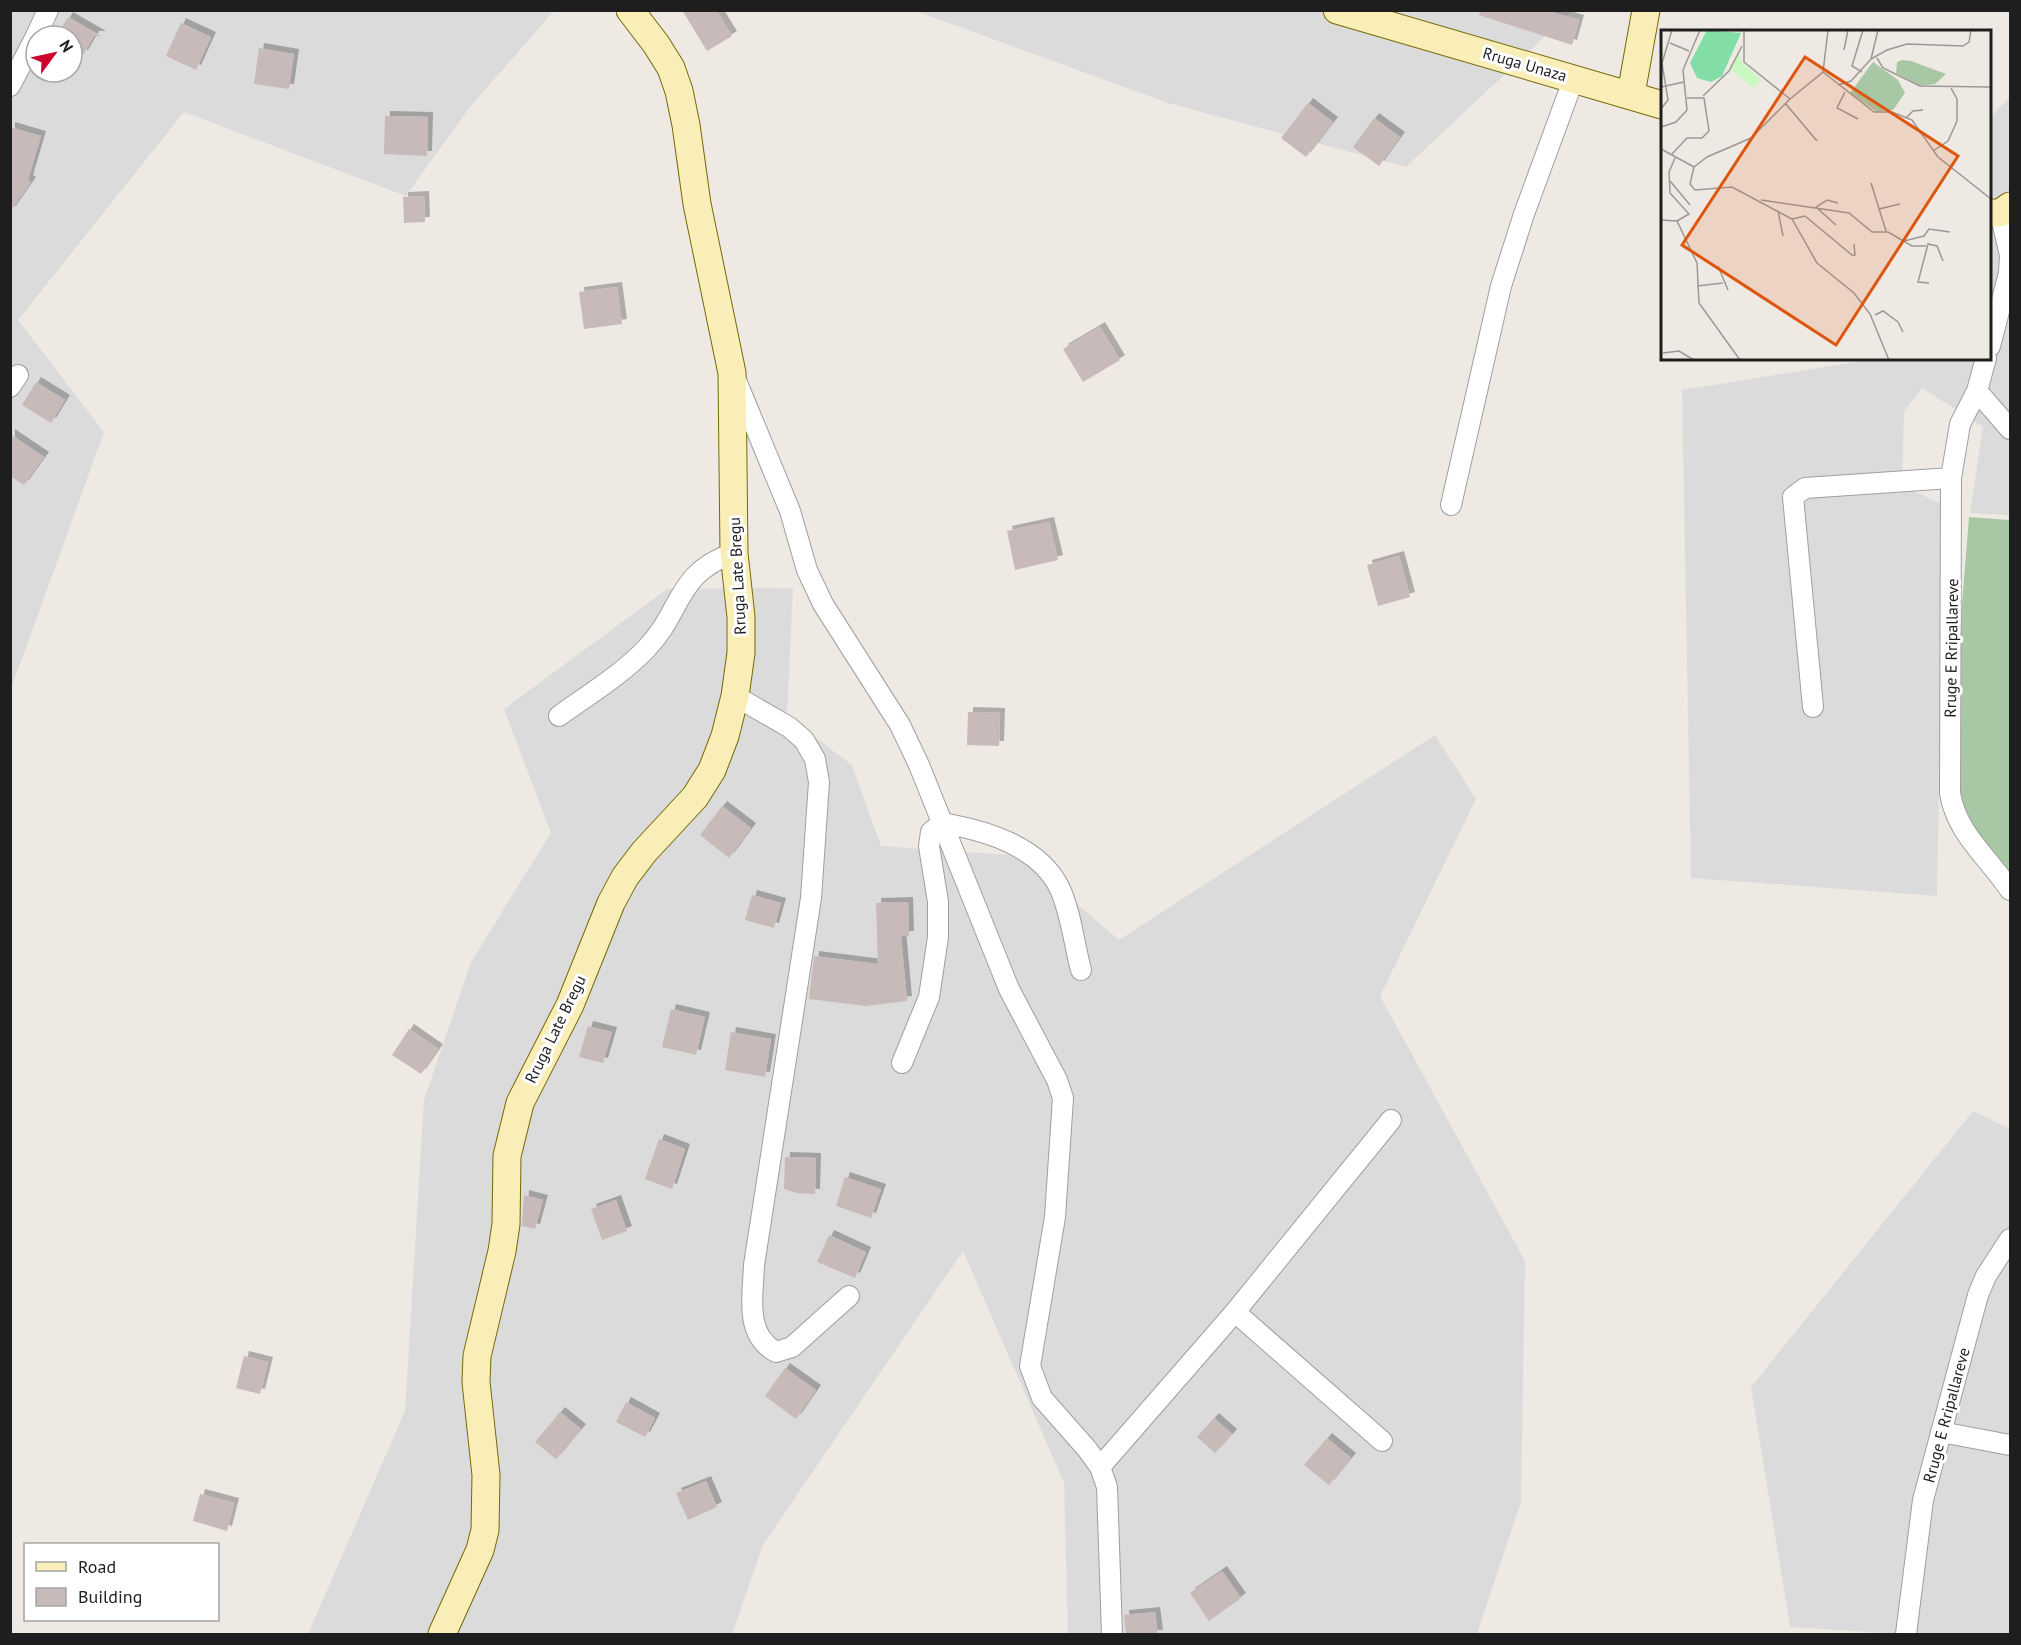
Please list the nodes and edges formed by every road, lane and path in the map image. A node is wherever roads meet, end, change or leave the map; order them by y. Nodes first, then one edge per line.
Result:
1 (48, 10) edge
2 (630, 10) edge
3 (1336, 10) edge
4 (1646, 10) edge
5 (42, 24) edge
6 (24, 59) edge
7 (1574, 78) junction
8 (10, 86) edge
9 (1631, 94) junction
10 (1661, 105) edge
11 (2000, 211) edge
12 (1991, 339) edge
13 (1985, 360) edge
14 (732, 373) junction
15 (1977, 391) junction
16 (2010, 429) edge
17 (1951, 478) junction
18 (1451, 505) dead end
19 (734, 553) junction
20 (735, 696) junction
21 (1813, 708) dead end
22 (559, 716) dead end
23 (942, 823) junction
24 (2010, 890) edge
25 (1081, 970) dead end
26 (902, 1063) dead end
27 (1391, 1120) dead end
28 (2010, 1239) edge
29 (849, 1296) dead end
30 (1235, 1312) junction
31 (1941, 1432) junction
32 (1382, 1441) dead end
33 (2010, 1445) edge
34 (1100, 1467) junction
35 (442, 1635) edge
36 (1112, 1635) edge
37 (1906, 1635) edge

1 - 5 street
2 - 14 main road, Rruga Late Bregu
3 - 7 main road, Rruga Unaza
4 - 9 main road
6 - 8 street
7 - 9 main road, Rruga Unaza
7 - 18 street
9 - 10 main road, Rruga Unaza
11 - 12 street
13 - 15 street, Rruge E Rripallareve
14 - 19 main road, Rruga Late Bregu
14 - 23 street
15 - 16 street
15 - 17 street, Rruge E Rripallareve
17 - 21 street
17 - 24 street, Rruge E Rripallareve
19 - 20 main road, Rruga Late Bregu
19 - 22 street
20 - 29 street
20 - 35 main road, Rruga Late Bregu
23 - 25 street
23 - 26 street
23 - 34 street
27 - 30 street
28 - 31 street, Rruge E Rripallareve
30 - 32 street
30 - 34 street
31 - 33 street
31 - 37 street, Rruge E Rripallareve
34 - 36 street

